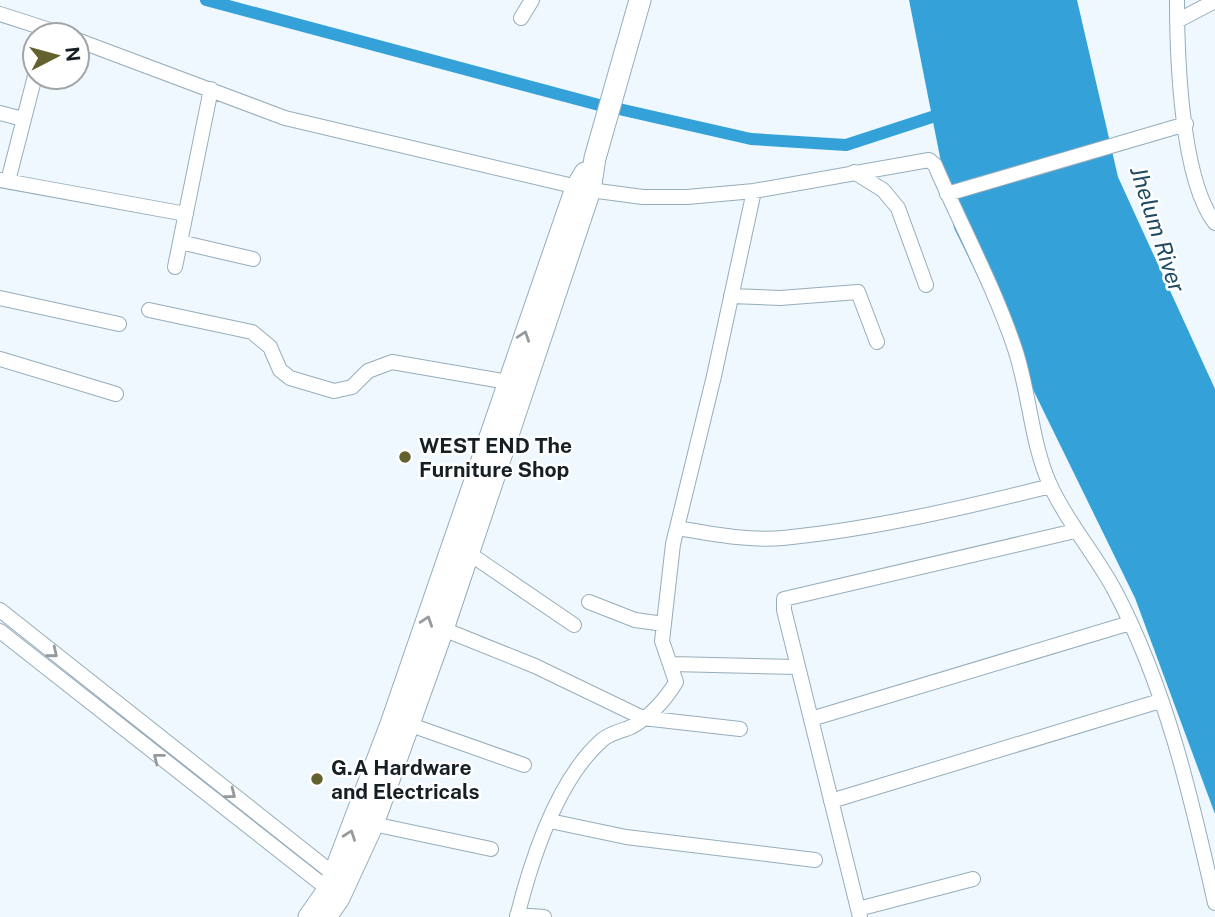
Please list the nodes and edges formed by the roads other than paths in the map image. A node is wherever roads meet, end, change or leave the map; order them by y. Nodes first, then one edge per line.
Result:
1 (533, 0) edge
2 (640, 0) edge
3 (1177, 0) edge
4 (1215, 1) edge
5 (0, 14) edge
6 (521, 18) dead end
7 (1177, 21) junction
8 (21, 22) edge
9 (91, 45) edge
10 (211, 89) junction
11 (31, 91) edge
12 (0, 113) edge
13 (23, 119) junction
14 (1186, 124) junction
15 (854, 172) junction
16 (4, 181) edge
17 (583, 189) junction
18 (754, 191) junction
19 (952, 192) junction
20 (1215, 198) edge
21 (186, 214) junction
22 (1211, 217) edge
23 (180, 242) junction
24 (253, 259) dead end
25 (175, 267) dead end
26 (926, 285) dead end
27 (731, 296) junction
28 (0, 298) edge
29 (149, 310) dead end
30 (119, 324) dead end
31 (877, 342) dead end
32 (0, 359) edge
33 (508, 382) junction
34 (116, 394) dead end
35 (1051, 486) junction
36 (677, 528) junction
37 (1074, 531) junction
38 (467, 552) junction
39 (589, 602) dead end
40 (0, 610) edge
41 (1130, 623) junction
42 (664, 624) junction
43 (575, 625) dead end
44 (443, 629) junction
45 (0, 631) edge
46 (673, 664) junction
47 (798, 667) junction
48 (1160, 701) junction
49 (643, 719) junction
50 (811, 719) junction
51 (408, 724) junction
52 (740, 729) dead end
53 (524, 765) dead end
54 (831, 802) junction
55 (550, 821) junction
56 (373, 824) junction
57 (491, 849) dead end
58 (815, 860) dead end
59 (973, 879) dead end
60 (335, 899) edge
61 (1215, 903) edge
62 (859, 913) edge
63 (517, 916) edge
64 (309, 917) edge
65 (544, 917) edge

1 - 6 street
2 - 17 main road
3 - 7 street
4 - 7 street
5 - 8 street
7 - 14 street
9 - 10 street
10 - 17 street
10 - 21 street
11 - 13 street
12 - 13 street
13 - 16 street
14 - 19 street
14 - 22 street
15 - 18 street
15 - 19 street
15 - 26 street
16 - 21 street
17 - 18 street
33 -> 17 main road
17 - 38 main road
18 - 27 street
19 - 35 street
20 - 22 street
21 - 23 street
23 - 24 street
23 - 25 street
27 - 31 street
27 - 36 street
28 - 30 street
29 - 33 street
32 - 34 street
60 -> 33 main road
35 - 36 street
35 - 37 street
36 - 42 street
37 - 41 street
37 - 47 street
38 - 43 street
38 - 44 main road
39 - 42 street
40 -> 60 street
41 - 48 street
41 - 50 street
42 - 46 street
44 - 49 street
44 - 51 main road
60 -> 45 street
46 - 47 street
46 - 49 street
47 - 50 street
48 - 54 street
48 - 61 street
49 - 52 street
49 - 55 street
50 - 54 street
51 - 53 street
51 - 56 main road
54 - 62 street
55 - 58 street
55 - 63 street
56 - 57 street
56 - 60 main road
59 - 62 street
60 - 64 main road
63 - 65 street

